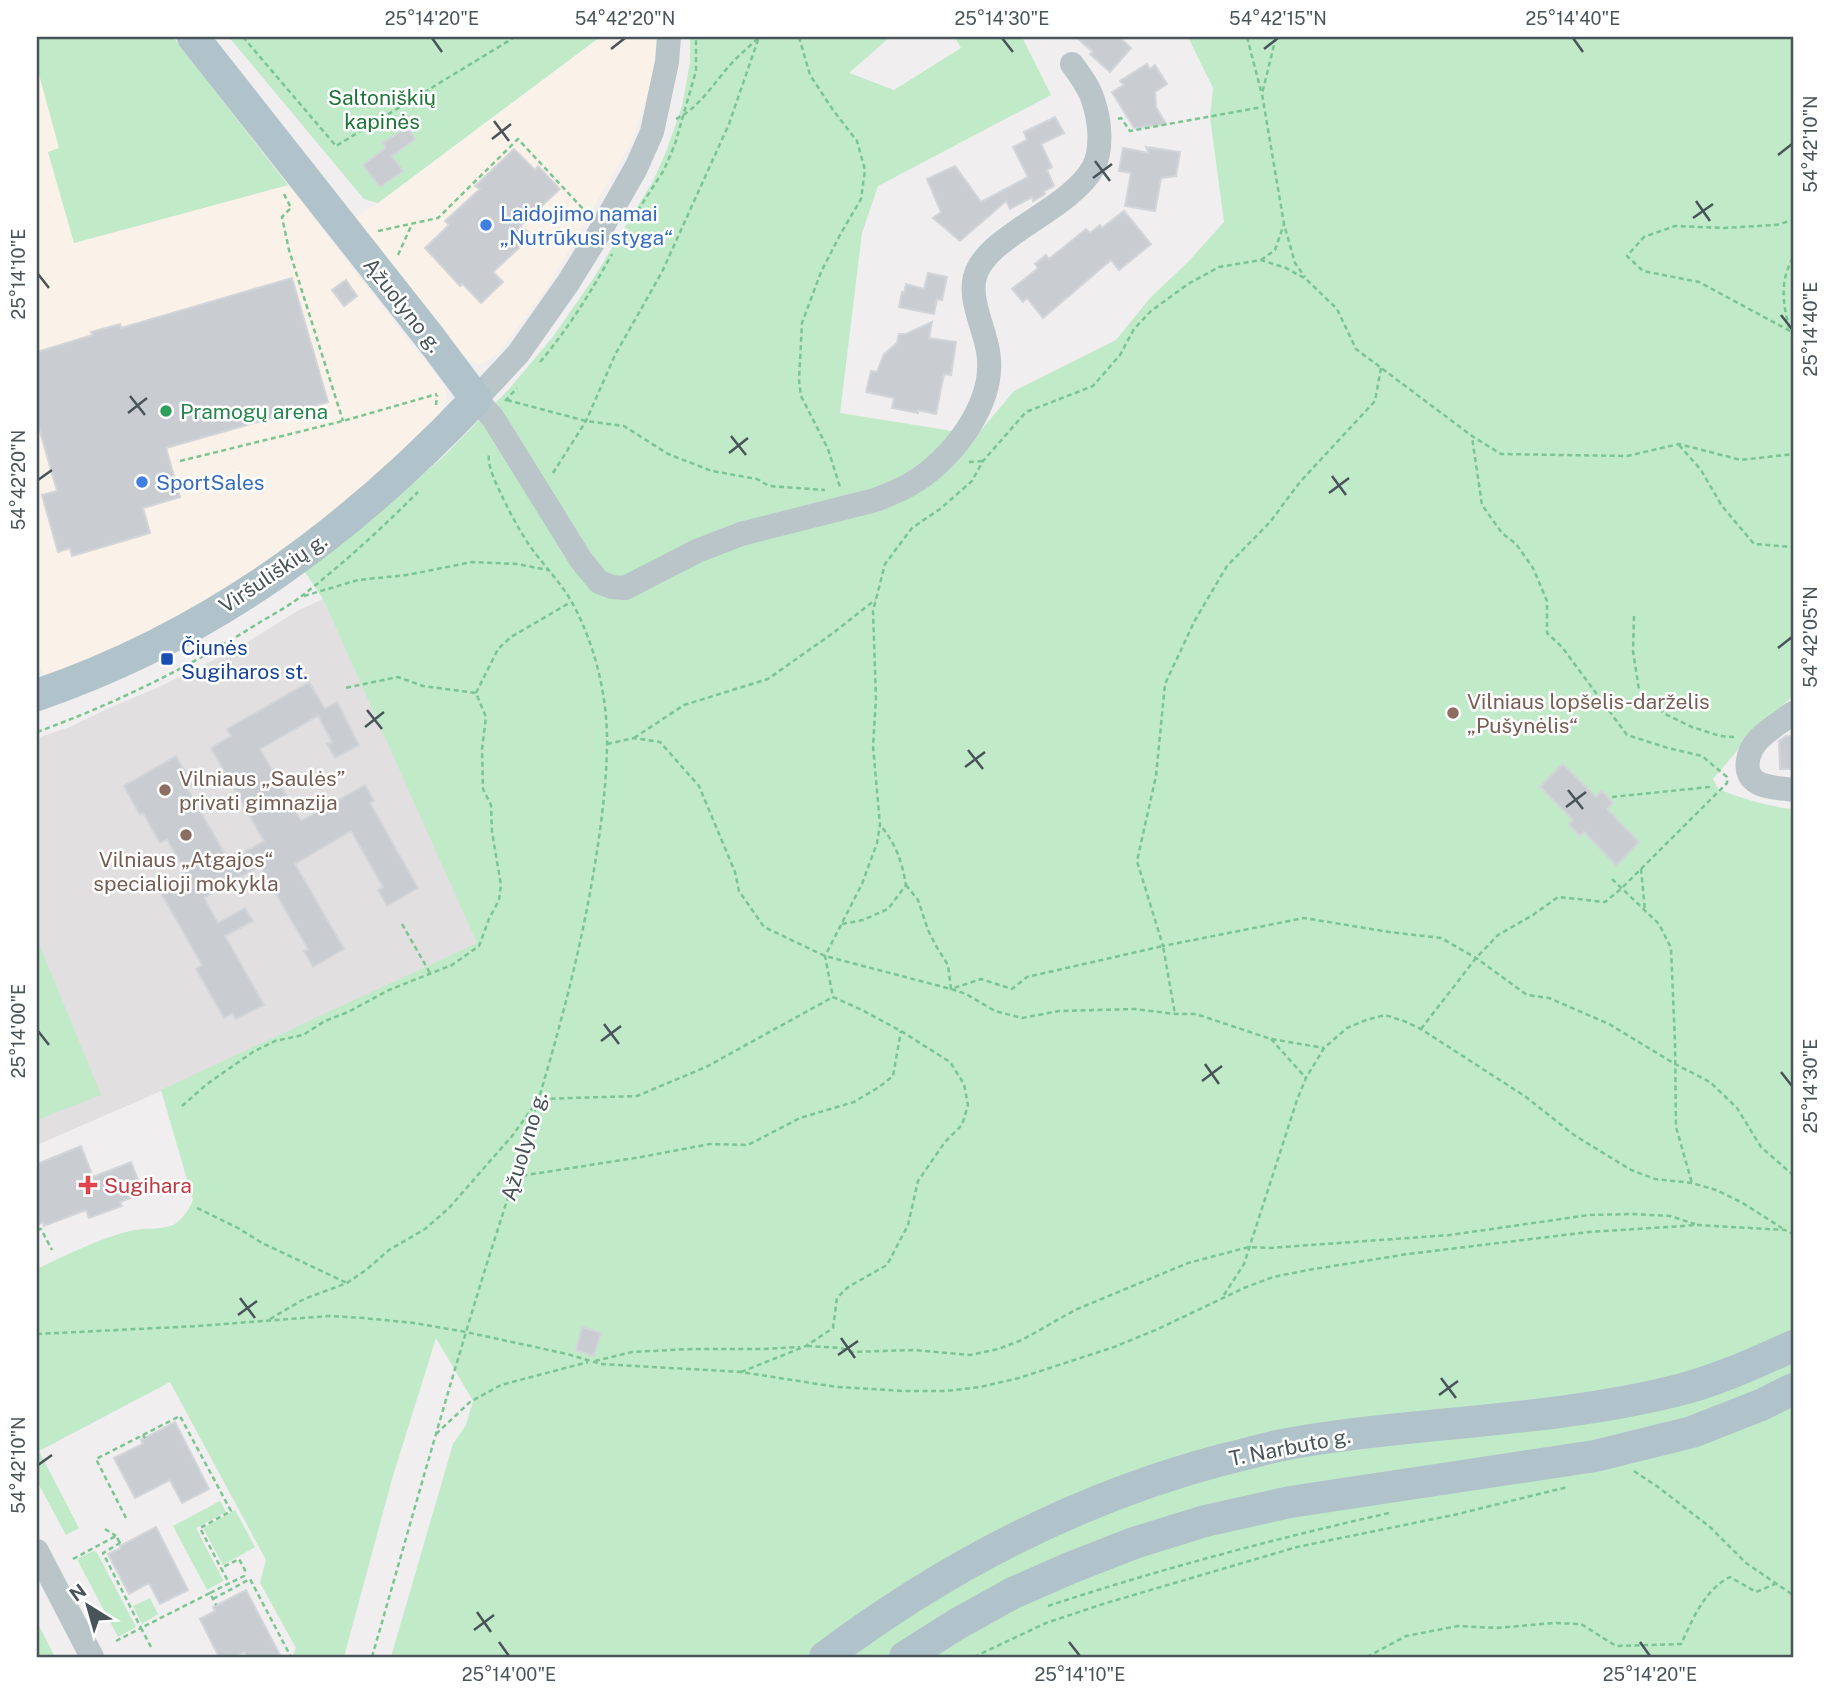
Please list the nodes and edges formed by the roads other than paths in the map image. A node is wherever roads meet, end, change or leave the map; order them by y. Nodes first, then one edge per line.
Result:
1 (193, 37) edge
2 (669, 37) edge
3 (1072, 64) dead end
4 (492, 406) junction
5 (37, 695) edge
6 (1793, 713) edge
7 (1793, 790) edge
8 (1793, 1346) edge
9 (1793, 1389) edge
10 (37, 1551) edge
11 (92, 1657) edge
12 (825, 1657) edge
13 (905, 1657) edge

1 - 4 main road, Ąžuolyno g.
2 - 4 street
3 - 4 street, Ąžuolyno g.
4 - 5 main road, Viršuliškių g.
6 - 7 street
8 - 12 main road, T. Narbuto g.
9 - 13 main road
10 - 11 street

